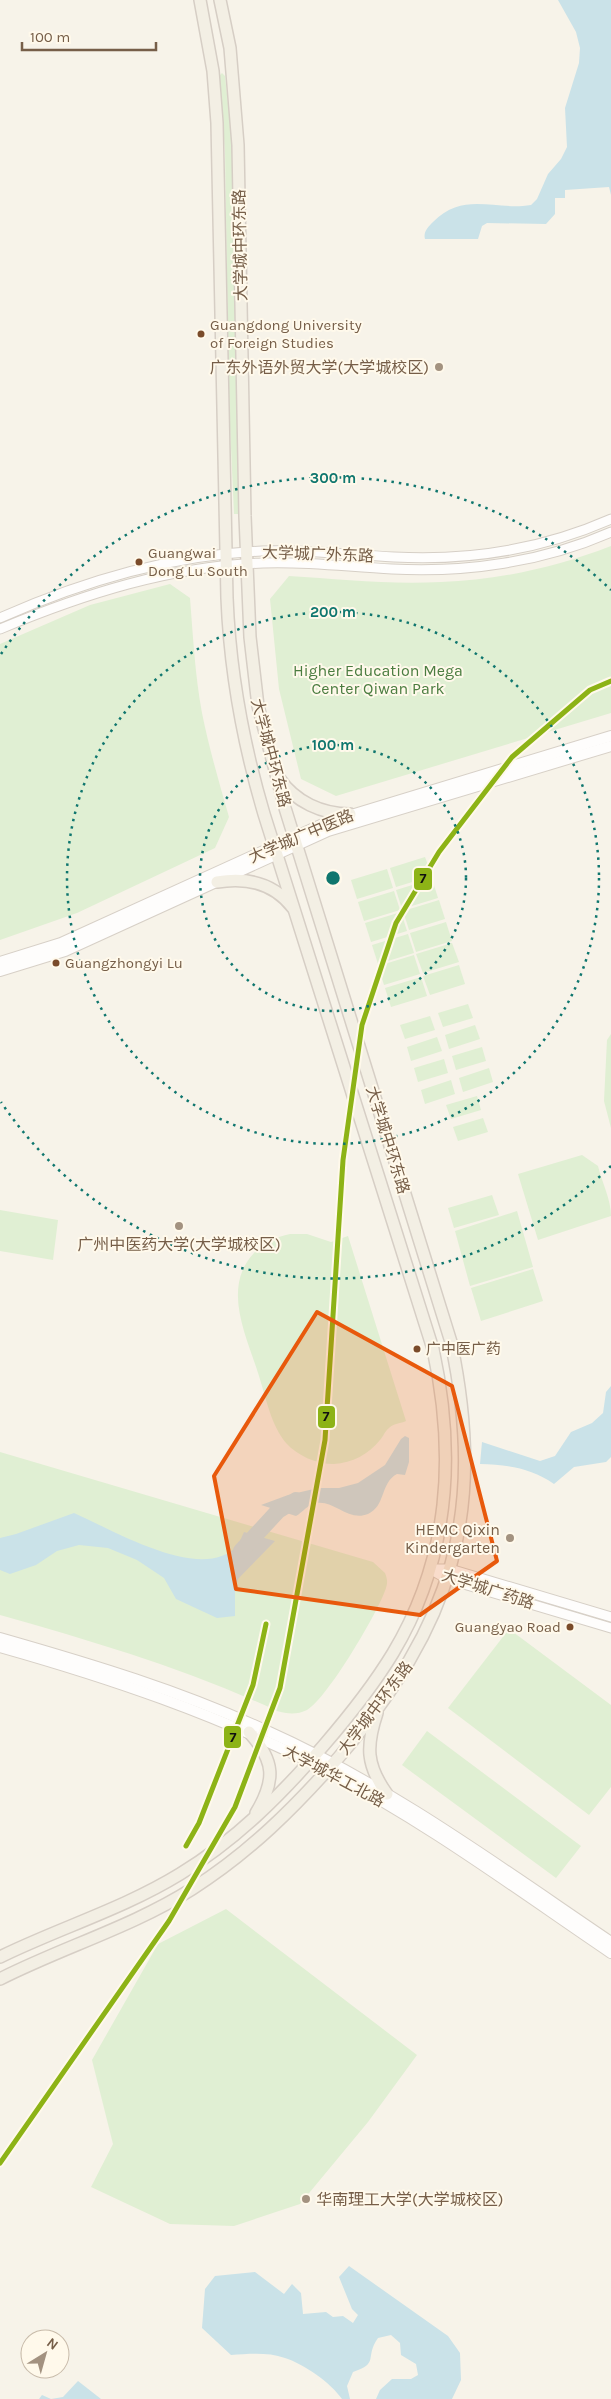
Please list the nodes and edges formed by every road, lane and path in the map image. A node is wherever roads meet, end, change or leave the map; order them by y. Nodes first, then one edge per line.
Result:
1 (200, 0) edge
2 (220, 0) edge
3 (227, 30) junction
4 (206, 34) junction
5 (231, 65) junction
6 (212, 67) junction
7 (611, 519) edge
8 (611, 532) edge
9 (246, 558) junction
10 (227, 559) junction
11 (0, 618) edge
12 (0, 629) edge
13 (611, 736) edge
14 (611, 746) edge
15 (275, 773) junction
16 (350, 814) junction
17 (295, 840) junction
18 (276, 849) junction
19 (217, 882) junction
20 (298, 916) junction
21 (0, 962) edge
22 (0, 971) edge
23 (430, 1569) junction
24 (448, 1574) junction
25 (611, 1617) edge
26 (611, 1628) edge
27 (0, 1638) edge
28 (0, 1647) edge
29 (379, 1707) junction
30 (249, 1732) junction
31 (313, 1758) junction
32 (330, 1767) junction
33 (387, 1794) junction
34 (250, 1822) junction
35 (611, 1942) edge
36 (611, 1953) edge
37 (0, 1957) edge
38 (0, 1979) edge

1 - 4 main road, 大学城中环东路
2 - 3 main road, 大学城中环东路
3 - 4 main road
3 - 5 main road, 大学城中环东路
4 - 6 main road, 大学城中环东路
5 - 6 main road
5 - 9 main road, 大学城中环东路
6 - 10 main road, 大学城中环东路
7 - 9 street, 大学城广外东路
8 - 9 street, 大学城广外东路
9 - 10 street, 大学城广外东路
9 - 15 main road, 大学城中环东路
10 - 11 street, 大学城广外东路
10 - 12 street, 大学城广外东路
10 - 18 main road, 大学城中环东路
13 - 16 main road, 大学城广中医路
14 - 17 main road, 大学城广中医路
15 - 16 main road
15 - 17 main road, 大学城中环东路
16 - 17 main road, 大学城广中医路
17 - 18 main road, 大学城广中医路
17 - 24 main road, 大学城中环东路
18 - 19 main road, 大学城广中医路
18 - 20 main road, 大学城中环东路
18 - 21 main road, 大学城广中医路
19 - 20 main road
19 - 22 main road, 大学城广中医路
20 - 23 main road, 大学城中环东路
23 - 24 street, 大学城广药路
23 - 31 main road, 大学城中环东路
24 - 25 street, 大学城广药路
24 - 26 street, 大学城广药路
24 - 29 main road, 大学城中环东路
27 - 31 main road, 大学城华工北路
28 - 30 main road, 大学城华工北路
29 - 32 main road, 大学城中环东路
29 - 33 main road
30 - 31 main road, 大学城华工北路
30 - 34 main road
31 - 32 main road, 大学城华工北路
31 - 34 main road, 大学城中环东路
32 - 33 main road, 大学城华工北路
32 - 36 main road, 大学城华工北路
32 - 38 main road, 大学城中环东路
33 - 35 main road, 大学城华工北路
34 - 37 main road, 大学城中环东路

